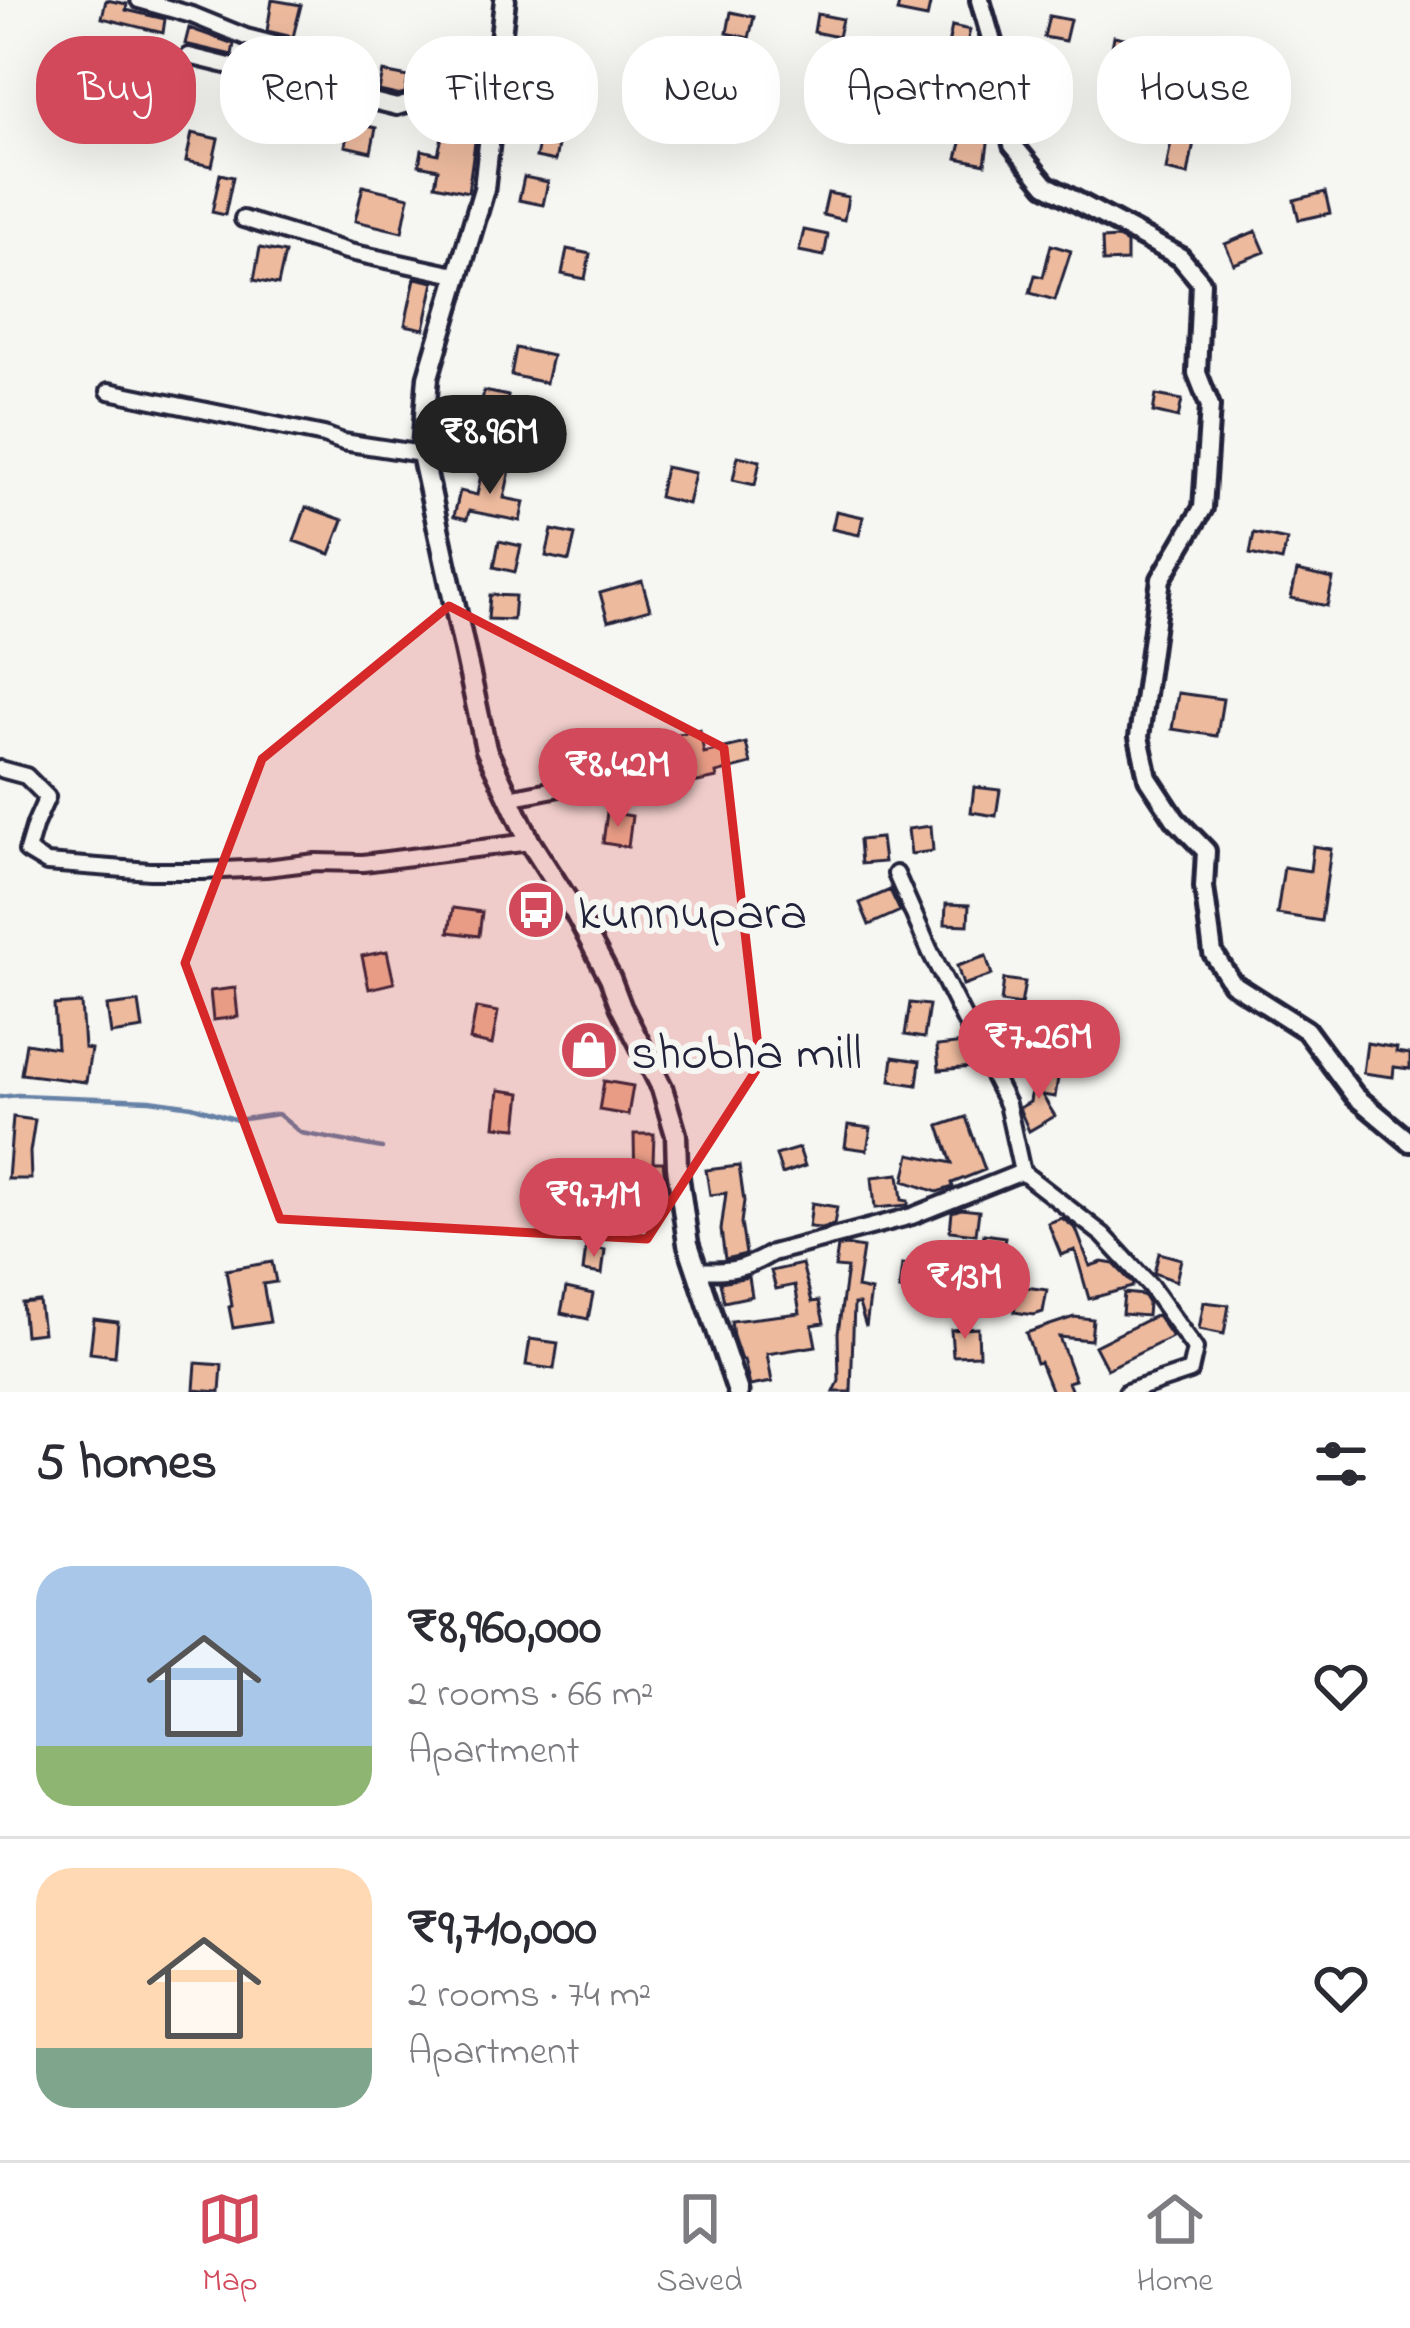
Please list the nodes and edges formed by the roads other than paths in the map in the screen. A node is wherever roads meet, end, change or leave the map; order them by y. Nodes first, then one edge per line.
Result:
1 (139, 0) edge
2 (505, 0) edge
3 (980, 0) edge
4 (244, 36) edge
5 (501, 36) edge
6 (489, 144) edge
7 (243, 220) dead end
8 (460, 276) junction
9 (109, 391) dead end
10 (422, 454) junction
11 (661, 768) dead end
12 (0, 769) edge
13 (509, 798) junction
14 (530, 842) junction
15 (896, 874) dead end
16 (1410, 1142) edge
17 (1022, 1172) junction
18 (696, 1270) junction
19 (738, 1392) edge
20 (1127, 1392) edge

1 - 4 street
2 - 5 main road
3 - 16 street
6 - 8 main road
7 - 8 street
8 - 10 main road
9 - 10 street
10 - 13 main road
11 - 13 street
12 - 14 street
13 - 14 main road
14 - 18 main road
15 - 17 street
17 - 18 street
17 - 20 street
18 - 19 main road

